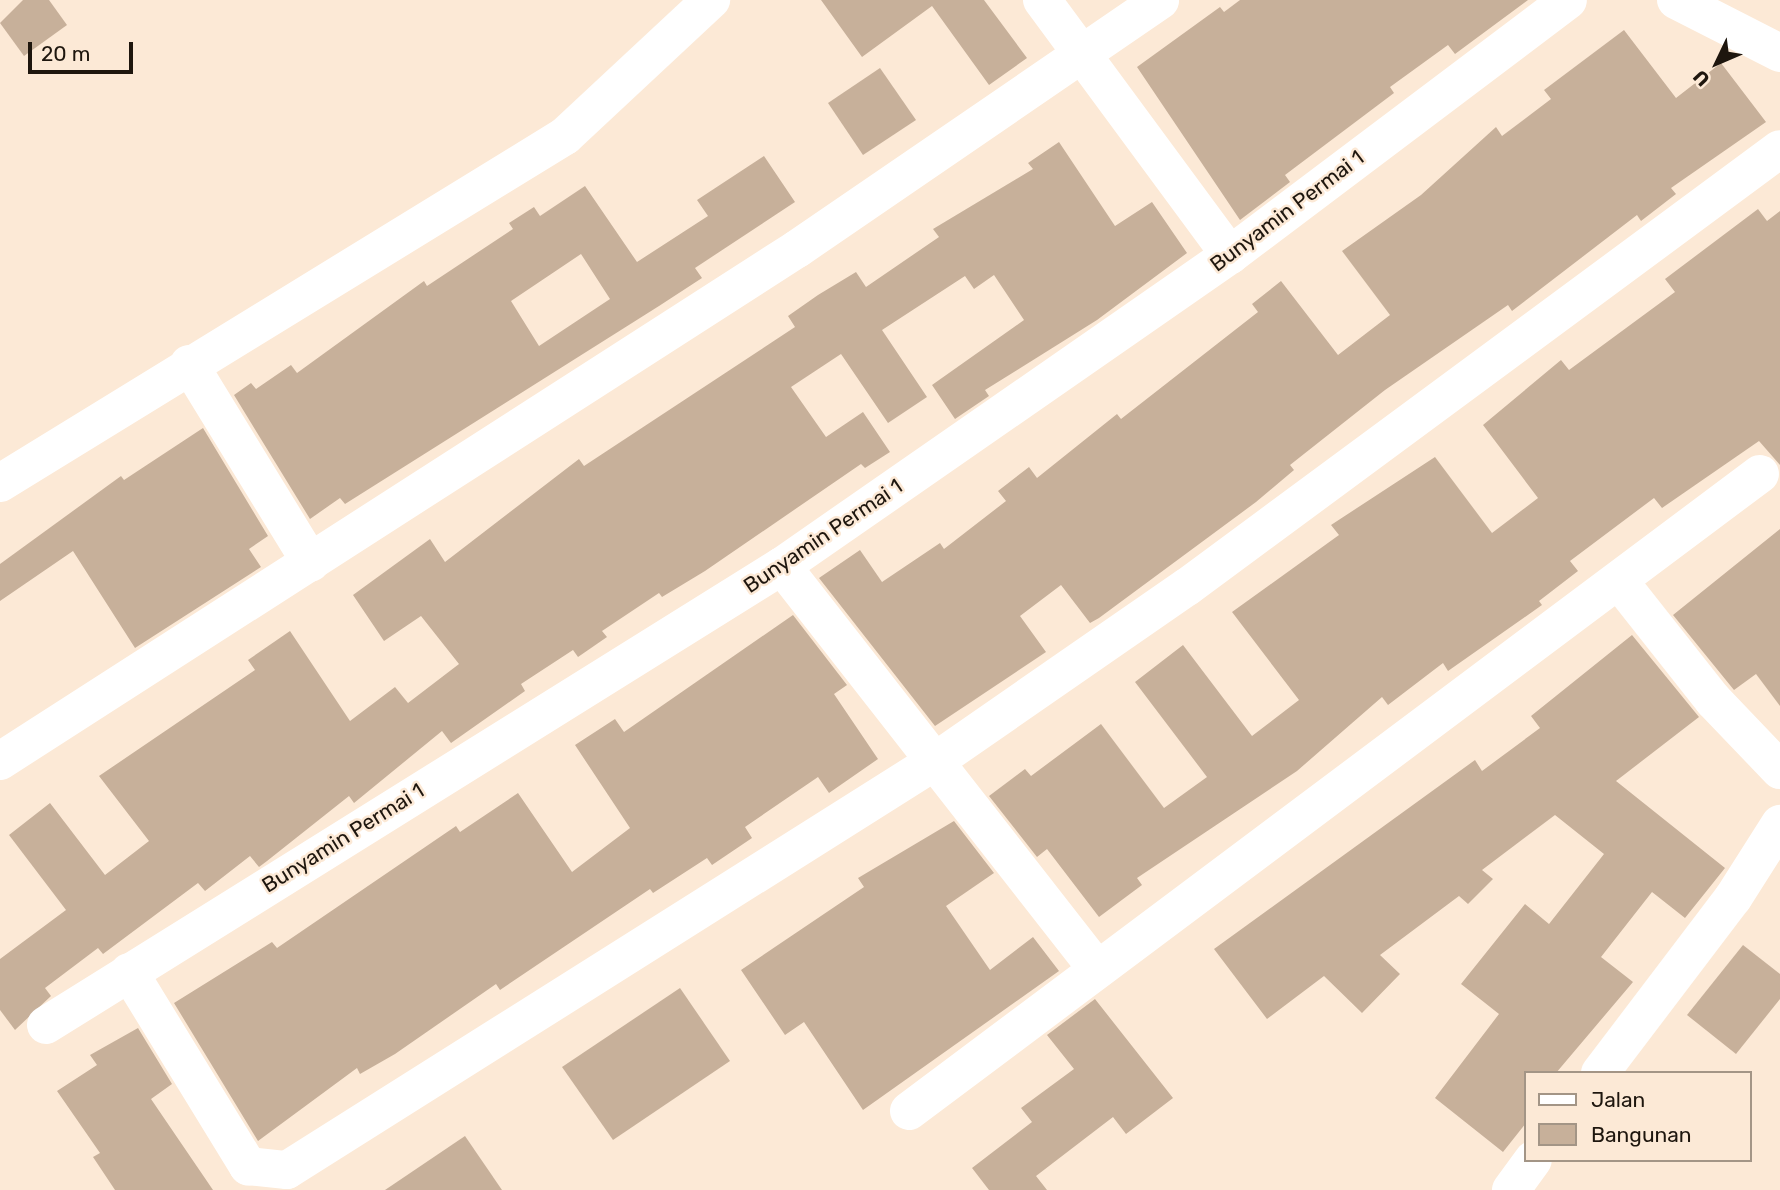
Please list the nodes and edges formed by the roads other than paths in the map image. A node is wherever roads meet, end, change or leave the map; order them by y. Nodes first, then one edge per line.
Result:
1 (709, 0) edge
2 (1042, 0) edge
3 (1160, 0) edge
4 (1568, 0) edge
5 (1676, 0) edge
6 (1780, 53) edge
7 (1084, 55) junction
8 (1780, 149) edge
9 (1230, 254) junction
10 (189, 364) junction
11 (1760, 474) dead end
12 (0, 483) edge
13 (311, 563) junction
14 (782, 566) junction
15 (1619, 581) junction
16 (0, 761) edge
17 (934, 762) junction
18 (1780, 770) edge
19 (1780, 824) edge
20 (1097, 969) junction
21 (128, 972) junction
22 (46, 1025) dead end
23 (1602, 1071) edge
24 (909, 1111) dead end
25 (1532, 1162) edge
26 (1511, 1190) edge

1 - 10 street
2 - 7 street
3 - 7 street
4 - 9 street, Bunyamin Permai 1
5 - 6 street
7 - 9 street
7 - 13 street
8 - 17 street
9 - 14 street, Bunyamin Permai 1
10 - 12 street
10 - 13 street
11 - 15 street
13 - 16 street
14 - 17 street
14 - 21 street, Bunyamin Permai 1
15 - 18 street
15 - 20 street
17 - 20 street
17 - 21 street
19 - 23 street
20 - 24 street
21 - 22 street, Bunyamin Permai 1
25 - 26 street

